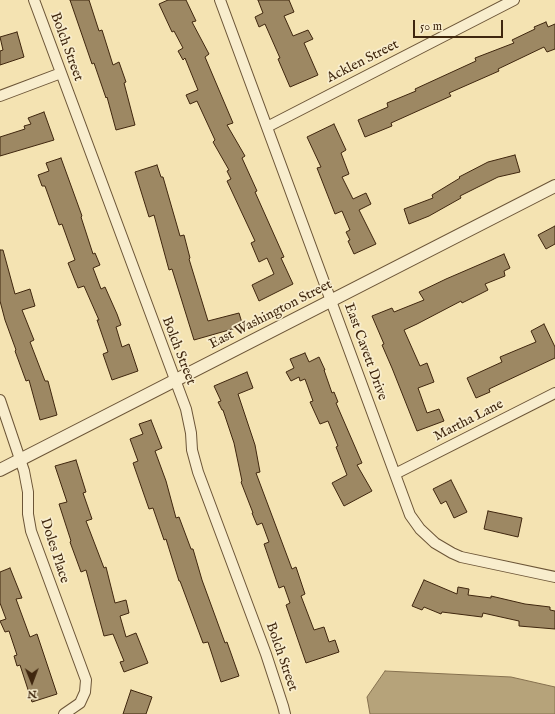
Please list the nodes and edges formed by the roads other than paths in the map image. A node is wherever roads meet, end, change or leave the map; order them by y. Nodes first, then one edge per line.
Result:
1 (34, 0) edge
2 (220, 0) edge
3 (514, 0) edge
4 (61, 73) junction
5 (0, 96) edge
6 (267, 127) junction
7 (555, 186) edge
8 (331, 301) junction
9 (175, 381) junction
10 (555, 393) edge
11 (0, 400) edge
12 (21, 460) junction
13 (0, 470) edge
14 (395, 474) junction
15 (555, 577) edge
16 (64, 714) edge
17 (285, 714) edge

1 - 4 street, Bolch Street
2 - 6 street, East Cavett Drive
3 - 6 street, Acklen Street
4 - 5 street
4 - 9 street, Bolch Street
6 - 8 street, East Cavett Drive
7 - 8 street, East Washington Street
8 - 9 street, East Washington Street
8 - 14 street, East Cavett Drive
9 - 12 street, East Washington Street
9 - 17 street, Bolch Street
10 - 14 street, Martha Lane
11 - 12 street, Doles Place
12 - 13 street, East Washington Street
12 - 16 street, Doles Place
14 - 15 street, East Cavett Drive

